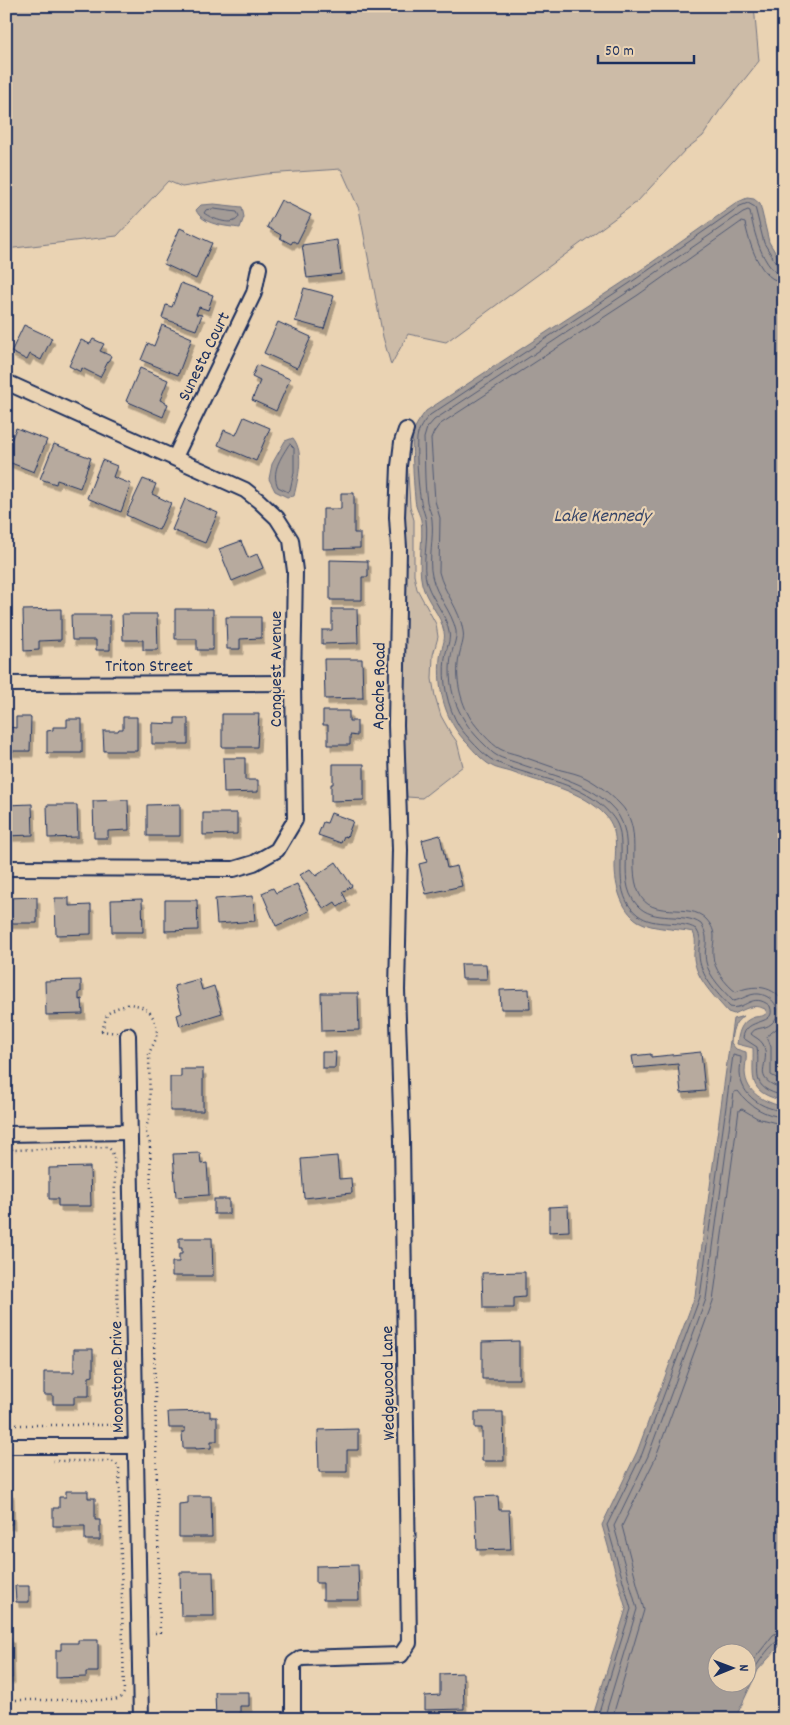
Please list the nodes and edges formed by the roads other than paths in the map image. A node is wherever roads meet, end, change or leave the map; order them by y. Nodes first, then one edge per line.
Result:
1 (259, 268) dead end
2 (6, 382) edge
3 (406, 430) dead end
4 (175, 457) junction
5 (293, 683) junction
6 (6, 684) edge
7 (6, 868) edge
8 (398, 943) joint
9 (128, 1035) road end
10 (130, 1132) junction
11 (9, 1134) edge
12 (6, 1446) edge
13 (136, 1446) junction
14 (141, 1719) edge
15 (293, 1719) edge

1 - 4 street, Sunesta Court
2 - 4 street, Conquest Avenue
3 - 8 street, Apache Road
4 - 5 street, Conquest Avenue
5 - 6 street, Triton Street
5 - 7 street, Conquest Avenue
8 - 15 street, Wedgewood Lane
9 - 10 street, Moonstone Drive
10 - 11 street
10 - 13 street, Moonstone Drive
12 - 13 street
13 - 14 street, Moonstone Drive

